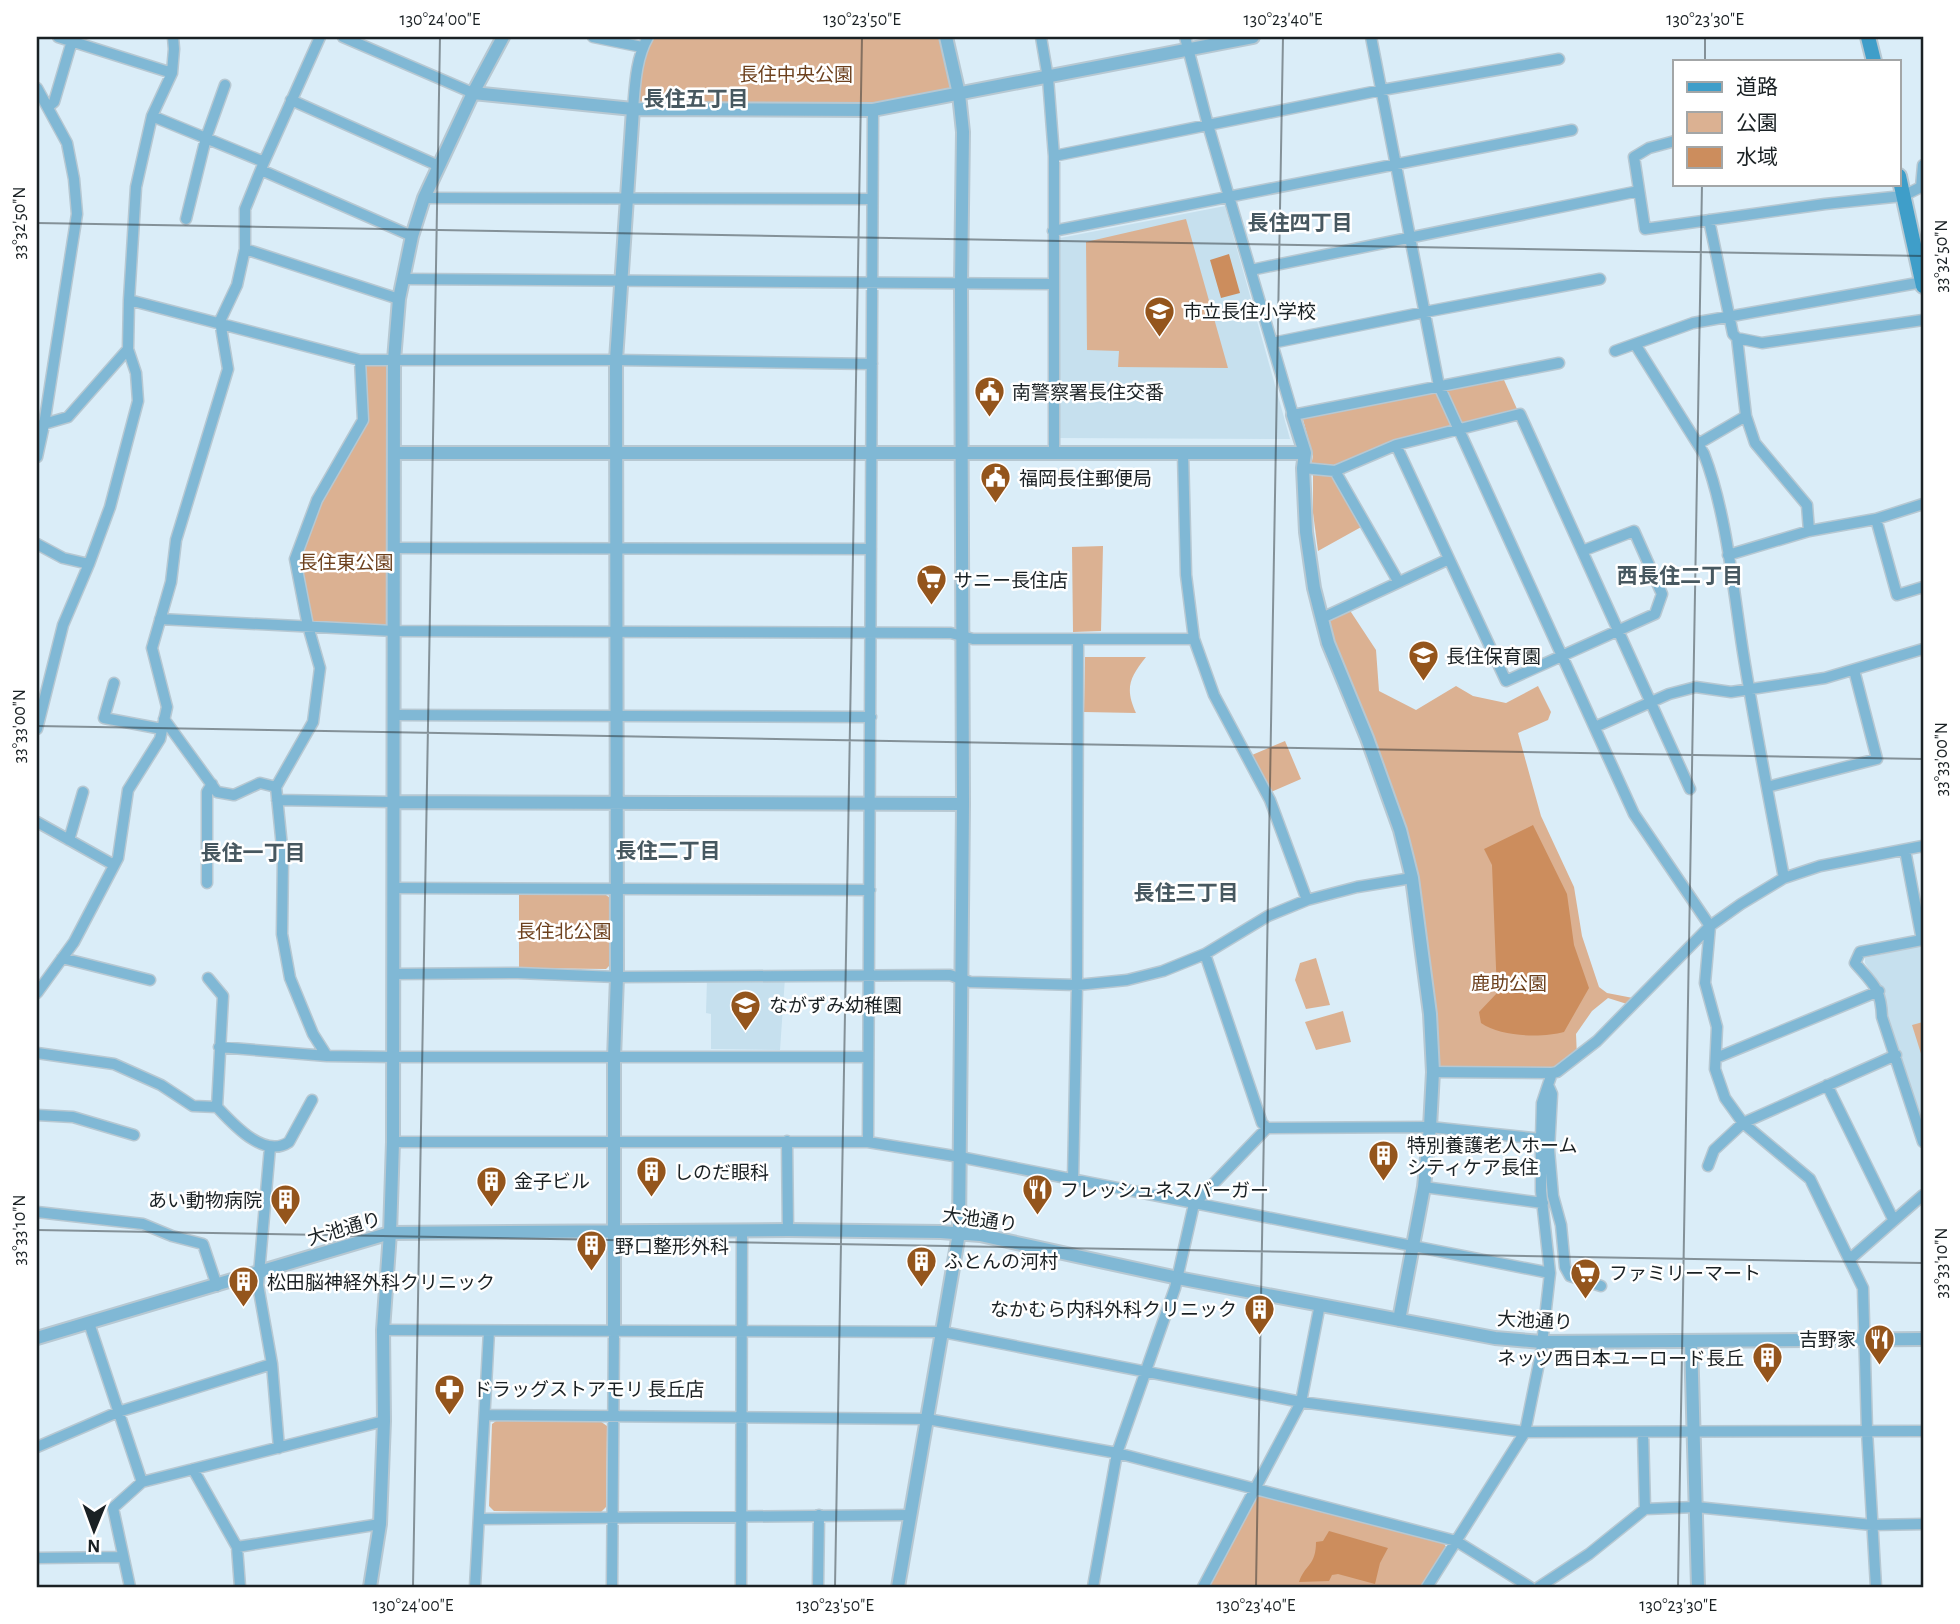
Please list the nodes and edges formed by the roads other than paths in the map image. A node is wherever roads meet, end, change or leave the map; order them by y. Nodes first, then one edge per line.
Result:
1 (58, 37) edge
2 (173, 37) edge
3 (320, 37) edge
4 (343, 37) edge
5 (503, 37) edge
6 (593, 37) edge
7 (648, 37) edge
8 (946, 37) edge
9 (1041, 37) edge
10 (1253, 37) edge
11 (1371, 37) edge
12 (1868, 37) edge
13 (72, 41) junction
14 (1186, 43) edge
15 (642, 47) junction
16 (1559, 59) dead end
17 (1874, 60) edge
18 (172, 73) junction
19 (1048, 78) junction
20 (225, 85) dead end
21 (37, 88) edge
22 (1382, 90) junction
23 (474, 93) junction
24 (959, 94) junction
25 (291, 100) junction
26 (48, 107) junction
27 (633, 108) junction
28 (873, 110) junction
29 (152, 116) junction
30 (1208, 125) junction
31 (1572, 130) dead end
32 (206, 138) junction
33 (1673, 142) edge
34 (1054, 156) junction
35 (1923, 165) edge
36 (262, 166) junction
37 (439, 166) junction
38 (1397, 166) junction
39 (1900, 181) edge
40 (1639, 191) junction
41 (1903, 196) junction
42 (424, 198) junction
43 (1230, 198) junction
44 (627, 199) junction
45 (872, 199) junction
46 (186, 219) dead end
47 (1709, 220) junction
48 (1053, 231) junction
49 (412, 236) junction
50 (1412, 237) junction
51 (245, 249) junction
52 (1251, 270) junction
53 (403, 279) junction
54 (1600, 279) dead end
55 (621, 281) junction
56 (871, 283) junction
57 (961, 284) junction
58 (1053, 284) junction
59 (1923, 284) edge
60 (130, 299) junction
61 (399, 299) junction
62 (1425, 312) junction
63 (1730, 316) junction
64 (1923, 320) edge
65 (220, 321) junction
66 (1737, 338) junction
67 (1272, 343) junction
68 (1635, 344) junction
69 (128, 349) junction
70 (1615, 351) dead end
71 (360, 360) junction
72 (394, 360) junction
73 (616, 360) junction
74 (1559, 363) dead end
75 (872, 364) junction
76 (1439, 386) junction
77 (1293, 415) junction
78 (1746, 416) junction
79 (41, 425) edge
80 (1459, 430) junction
81 (1698, 444) junction
82 (1396, 445) junction
83 (617, 452) junction
84 (1054, 452) junction
85 (394, 453) junction
86 (961, 453) junction
87 (1183, 453) junction
88 (1305, 453) junction
89 (872, 454) junction
90 (37, 457) edge
91 (1303, 468) junction
92 (1335, 471) junction
93 (1923, 504) edge
94 (1876, 519) junction
95 (1810, 531) junction
96 (37, 544) edge
97 (395, 548) junction
98 (615, 548) junction
99 (872, 549) junction
100 (1582, 551) junction
101 (1728, 555) junction
102 (1449, 559) junction
103 (89, 564) junction
104 (1398, 581) junction
105 (1923, 587) edge
106 (1322, 618) junction
107 (160, 619) junction
108 (308, 626) junction
109 (394, 631) junction
110 (1618, 631) junction
111 (616, 632) junction
112 (872, 633) junction
113 (962, 635) junction
114 (1078, 639) junction
115 (1194, 639) junction
116 (1923, 649) edge
117 (1562, 656) junction
118 (1854, 670) junction
119 (114, 683) dead end
120 (1749, 691) junction
121 (1651, 703) junction
122 (394, 715) junction
123 (616, 716) junction
124 (871, 717) junction
125 (163, 724) junction
126 (1595, 727) junction
127 (37, 729) edge
128 (212, 784) junction
129 (1767, 787) junction
130 (276, 788) junction
131 (1690, 789) dead end
132 (83, 792) dead end
133 (277, 800) junction
134 (394, 802) junction
135 (616, 803) junction
136 (871, 803) junction
137 (963, 804) junction
138 (37, 822) edge
139 (69, 840) junction
140 (1923, 846) edge
141 (1905, 850) junction
142 (114, 865) junction
143 (1412, 878) junction
144 (1784, 878) junction
145 (207, 883) dead end
146 (394, 888) junction
147 (616, 889) junction
148 (870, 890) junction
149 (1307, 900) junction
150 (1710, 926) junction
151 (1205, 954) junction
152 (62, 958) junction
153 (393, 974) junction
154 (870, 974) junction
155 (617, 977) junction
156 (208, 978) dead end
157 (960, 978) junction
158 (150, 980) dead end
159 (1077, 985) junction
160 (1879, 991) junction
161 (37, 993) edge
162 (219, 1047) junction
163 (37, 1054) edge
164 (1896, 1055) junction
165 (327, 1056) junction
166 (393, 1057) junction
167 (868, 1057) junction
168 (614, 1058) junction
169 (1716, 1058) junction
170 (1433, 1072) junction
171 (1552, 1073) junction
172 (1548, 1085) junction
173 (1827, 1085) junction
174 (313, 1100) dead end
175 (217, 1107) junction
176 (37, 1115) edge
177 (1743, 1123) junction
178 (1430, 1127) junction
179 (1267, 1128) junction
180 (134, 1135) dead end
181 (1541, 1139) junction
182 (787, 1141) junction
183 (393, 1142) junction
184 (614, 1142) junction
185 (868, 1142) junction
186 (1923, 1142) edge
187 (270, 1147) junction
188 (960, 1157) junction
189 (1708, 1166) dead end
190 (1073, 1180) junction
191 (1424, 1186) junction
192 (1923, 1195) edge
193 (1543, 1203) junction
194 (1194, 1204) junction
195 (37, 1212) edge
196 (1893, 1219) junction
197 (788, 1230) junction
198 (614, 1231) junction
199 (741, 1231) junction
200 (390, 1233) junction
201 (959, 1233) junction
202 (1414, 1247) junction
203 (1850, 1259) junction
204 (1550, 1273) junction
205 (259, 1274) junction
206 (1178, 1278) junction
207 (217, 1286) junction
208 (1601, 1286) dead end
209 (1320, 1304) junction
210 (1399, 1320) junction
211 (89, 1323) junction
212 (383, 1330) junction
213 (489, 1331) junction
214 (614, 1331) junction
215 (741, 1331) junction
216 (943, 1332) junction
217 (37, 1339) edge
218 (1923, 1339) edge
219 (1865, 1340) junction
220 (1691, 1341) junction
221 (1542, 1342) junction
222 (272, 1364) junction
223 (1146, 1371) junction
224 (1301, 1402) junction
225 (118, 1412) junction
226 (485, 1415) junction
227 (613, 1416) junction
228 (741, 1418) junction
229 (927, 1419) junction
230 (384, 1420) junction
231 (1867, 1431) junction
232 (1923, 1431) edge
233 (1525, 1432) junction
234 (1643, 1432) junction
235 (1693, 1432) junction
236 (37, 1447) edge
237 (279, 1448) junction
238 (1117, 1453) junction
239 (193, 1469) junction
240 (142, 1482) junction
241 (1255, 1489) junction
242 (1696, 1507) junction
243 (1644, 1509) junction
244 (911, 1515) junction
245 (741, 1516) junction
246 (819, 1516) junction
247 (612, 1517) junction
248 (479, 1519) junction
249 (380, 1524) junction
250 (1923, 1524) edge
251 (1872, 1525) junction
252 (1456, 1541) junction
253 (237, 1547) junction
254 (123, 1557) junction
255 (37, 1558) edge
256 (130, 1587) edge
257 (240, 1587) edge
258 (370, 1587) edge
259 (475, 1587) edge
260 (612, 1587) edge
261 (741, 1587) edge
262 (818, 1587) edge
263 (898, 1587) edge
264 (1093, 1587) edge
265 (1203, 1587) edge
266 (1427, 1587) edge
267 (1530, 1587) edge
268 (1539, 1587) edge
269 (1698, 1587) edge
270 (1876, 1587) edge

1 - 13 street
2 - 18 street
3 - 25 street
4 - 23 street
5 - 23 street
6 - 15 street
7 - 15 street
8 - 24 street
9 - 19 street
10 - 14 street
11 - 22 street
12 - 17 main road
13 - 18 street
13 - 26 street
14 - 19 street
14 - 30 street
15 - 27 street
16 - 22 street
18 - 29 street
19 - 24 street
19 - 34 street
20 - 32 street
21 - 26 street
22 - 30 street
22 - 38 street
23 - 27 street
23 - 37 street
24 - 28 street
24 - 57 street
25 - 36 street
25 - 37 street
26 - 79 street
27 - 28 street
27 - 44 street
28 - 45 street
29 - 32 street
29 - 60 street
30 - 34 street
30 - 43 street
31 - 38 street
32 - 36 street
32 - 46 street
33 - 40 street
34 - 48 street
35 - 41 street
36 - 49 street
36 - 51 street
37 - 42 street
38 - 43 street
38 - 50 street
39 - 41 main road
40 - 47 street
40 - 50 street
41 - 47 street
41 - 59 main road
42 - 44 street
42 - 49 street
43 - 48 street
43 - 52 street
44 - 45 street
44 - 55 street
45 - 56 street
47 - 63 street
48 - 58 street
49 - 53 street
50 - 52 street
50 - 62 street
51 - 61 street
51 - 65 street
52 - 67 street
53 - 55 street
53 - 61 street
54 - 62 street
55 - 56 street
55 - 73 street
56 - 57 street
56 - 75 street
57 - 58 street
57 - 86 street
58 - 84 street
59 - 63 street
60 - 65 street
60 - 69 street
61 - 72 street
62 - 67 street
62 - 76 street
63 - 66 street
63 - 68 street
64 - 66 street
65 - 71 street
65 - 107 street
66 - 78 street
67 - 77 street
68 - 70 street
68 - 81 street
69 - 79 street
69 - 103 street
71 - 72 street
71 - 108 street
72 - 73 street
72 - 85 street
73 - 75 street
73 - 83 street
74 - 76 street
75 - 89 street
76 - 77 street
76 - 80 street
77 - 88 street
78 - 81 street
78 - 95 street
79 - 90 street
80 - 82 street
80 - 100 street
80 - 117 street
81 - 101 street
82 - 92 street
82 - 102 street
83 - 85 street
83 - 89 street
83 - 98 street
84 - 86 street
84 - 87 street
85 - 97 street
86 - 89 street
86 - 113 street
87 - 88 street
87 - 115 street
88 - 91 street
89 - 99 street
91 - 92 street
91 - 106 street
92 - 104 street
93 - 94 street
94 - 95 street
94 - 105 street
95 - 101 street
96 - 103 street
97 - 98 street
97 - 109 street
98 - 99 street
98 - 111 street
99 - 112 street
100 - 110 street
100 - 110 street
101 - 120 street
102 - 104 street
102 - 117 street
103 - 127 street
104 - 106 street
106 - 143 street
107 - 108 street
107 - 125 street
108 - 109 street
108 - 130 street
109 - 111 street
109 - 122 street
110 - 117 street
110 - 121 street
111 - 112 street
111 - 123 street
112 - 113 street
112 - 124 street
113 - 114 street
113 - 137 street
114 - 115 street
114 - 159 street
115 - 149 street
116 - 118 street
117 - 126 street
118 - 120 street
118 - 129 street
119 - 125 street
120 - 121 street
120 - 129 street
121 - 126 street
121 - 131 street
122 - 123 street
122 - 134 street
123 - 124 street
123 - 135 street
124 - 136 street
125 - 128 street
125 - 142 street
126 - 150 street
128 - 130 street
128 - 145 street
129 - 144 street
130 - 133 street
132 - 139 street
133 - 134 street
133 - 165 street
134 - 135 street
134 - 146 street
135 - 136 street
135 - 147 street
136 - 137 street
136 - 148 street
137 - 157 street
138 - 139 street
139 - 142 street
140 - 141 street
141 - 144 street
141 - 160 street
142 - 152 street
143 - 149 street
143 - 170 street
144 - 150 street
146 - 147 street
146 - 153 street
147 - 148 street
147 - 155 street
148 - 154 street
149 - 151 street
150 - 169 street
150 - 171 street
151 - 159 street
151 - 179 street
152 - 158 street
152 - 161 street
153 - 155 street
153 - 166 street
154 - 155 street
154 - 157 street
154 - 167 street
155 - 168 street
156 - 162 street
157 - 159 street
157 - 188 street
159 - 190 street
160 - 164 street
160 - 169 street
162 - 165 street
162 - 175 street
163 - 175 street
164 - 173 street
164 - 186 street
165 - 166 street
166 - 168 street
166 - 183 street
167 - 168 street
167 - 185 street
168 - 184 street
169 - 177 street
170 - 171 street
170 - 178 street
171 - 172 street
172 - 181 street
172 - 208 street
173 - 177 street
173 - 196 street
174 - 187 street
175 - 187 street
176 - 180 street
177 - 189 street
177 - 203 street
178 - 179 street
178 - 181 street
178 - 191 street
179 - 194 street
181 - 193 street
182 - 184 street
182 - 185 street
182 - 197 street
183 - 184 street
183 - 200 street
184 - 198 street
185 - 188 street
187 - 205 street
188 - 190 street
188 - 201 street
190 - 194 street
191 - 193 street
191 - 202 street
192 - 196 street
193 - 204 street
194 - 202 street
194 - 206 street
195 - 207 street
196 - 203 street
197 - 199 street, 大池通り
197 - 201 street, 大池通り
198 - 199 street, 大池通り
198 - 200 street, 大池通り
198 - 214 street
199 - 215 street
200 - 205 street, 大池通り
200 - 212 street
201 - 206 street, 大池通り
201 - 216 street
202 - 204 street
202 - 210 street
203 - 219 street
204 - 221 street
205 - 207 street, 大池通り
205 - 222 street
206 - 209 street, 大池通り
206 - 223 street
207 - 211 street, 大池通り
209 - 210 street, 大池通り
209 - 224 street
210 - 221 street, 大池通り
211 - 217 street, 大池通り
211 - 225 street
212 - 213 street
212 - 230 street
213 - 214 street
213 - 226 street
214 - 215 street
214 - 227 street
215 - 216 street
215 - 228 street
216 - 223 street
216 - 229 street
218 - 219 street, 大池通り
219 - 220 street, 大池通り
219 - 231 street
220 - 221 street, 大池通り
220 - 235 street
221 - 233 street
222 - 225 street
222 - 237 street
223 - 224 street
223 - 238 street
224 - 233 street
224 - 241 street
225 - 236 street
225 - 240 street
226 - 227 street
226 - 248 street
227 - 228 street
227 - 247 street
228 - 229 street
228 - 245 street
229 - 238 street
229 - 244 street
230 - 237 street
230 - 249 street
231 - 232 street
231 - 235 street
231 - 251 street
233 - 234 street
233 - 252 street
234 - 235 street
234 - 243 street
235 - 242 street
237 - 239 street
238 - 241 street
238 - 264 street
239 - 240 street
239 - 253 street
240 - 254 street
241 - 252 street
241 - 265 street
242 - 243 street
242 - 251 street
242 - 269 street
243 - 268 street
244 - 246 street
244 - 263 street
245 - 246 street
245 - 247 street
245 - 261 street
246 - 262 street
247 - 248 street
247 - 260 street
248 - 259 street
249 - 253 street
249 - 258 street
250 - 251 street
251 - 270 street
252 - 266 street
252 - 267 street
253 - 257 street
254 - 255 street
254 - 256 street

